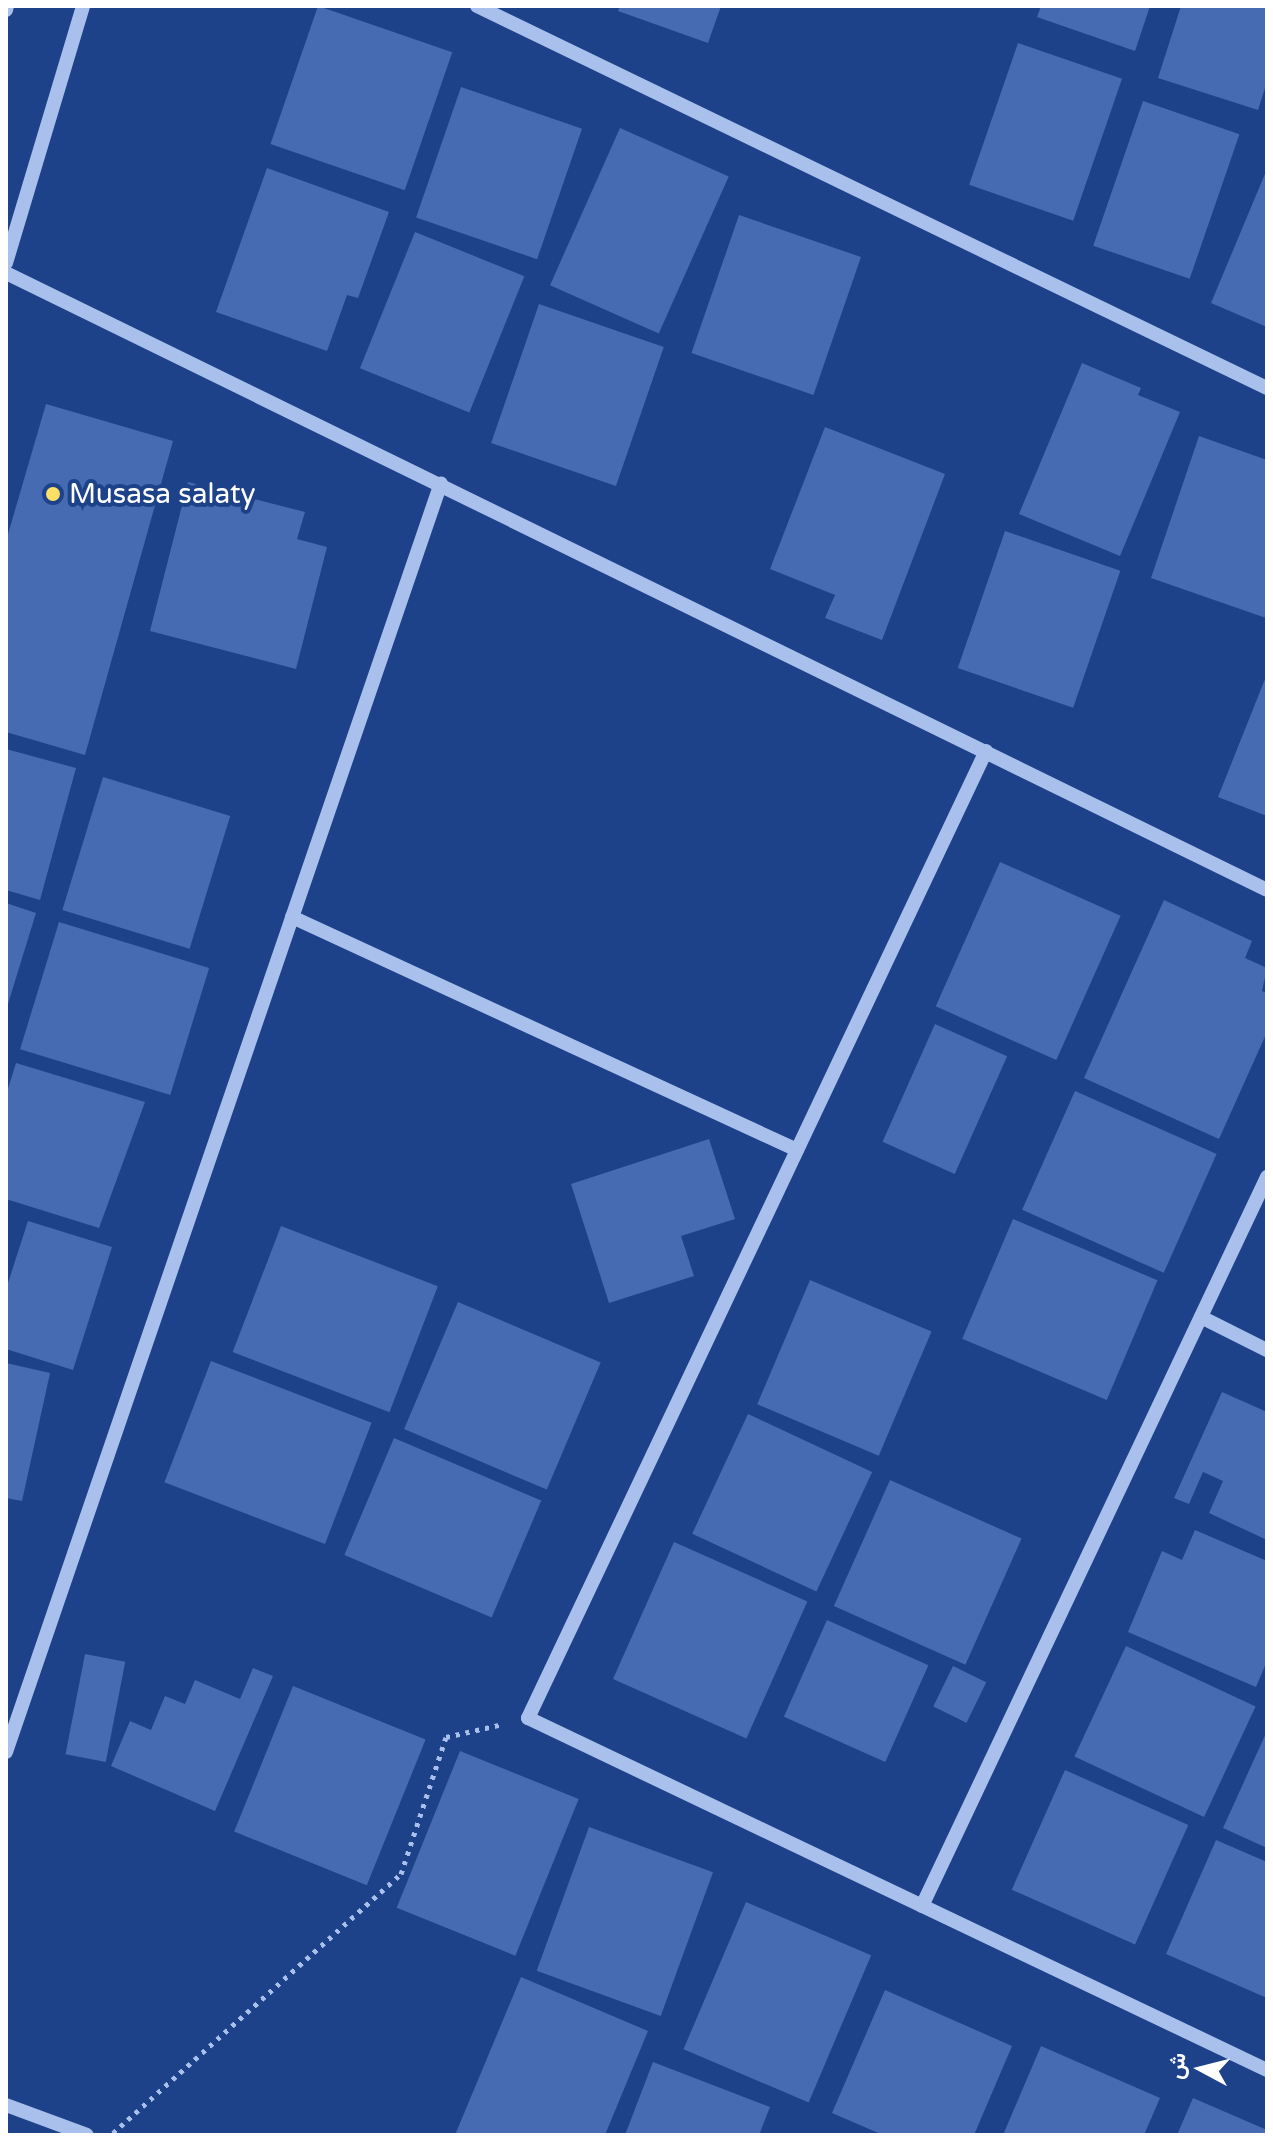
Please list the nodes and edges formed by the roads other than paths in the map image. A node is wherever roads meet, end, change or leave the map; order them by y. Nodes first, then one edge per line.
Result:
1 (83, 6) edge
2 (477, 6) edge
3 (6, 263) edge
4 (6, 273) edge
5 (1267, 388) edge
6 (441, 483) junction
7 (986, 751) junction
8 (1267, 890) edge
9 (292, 917) junction
10 (797, 1150) junction
11 (1267, 1177) edge
12 (1201, 1317) junction
13 (1267, 1350) edge
14 (6, 1752) edge
15 (922, 1906) junction
16 (1267, 2070) edge
17 (6, 2105) edge
18 (87, 2135) edge

1 - 3 street
2 - 5 street
4 - 6 street
6 - 7 street
6 - 9 street
7 - 8 street
7 - 10 street
9 - 10 street
9 - 14 street
10 - 15 street
11 - 12 street
12 - 13 street
12 - 15 street
15 - 16 street
17 - 18 street

